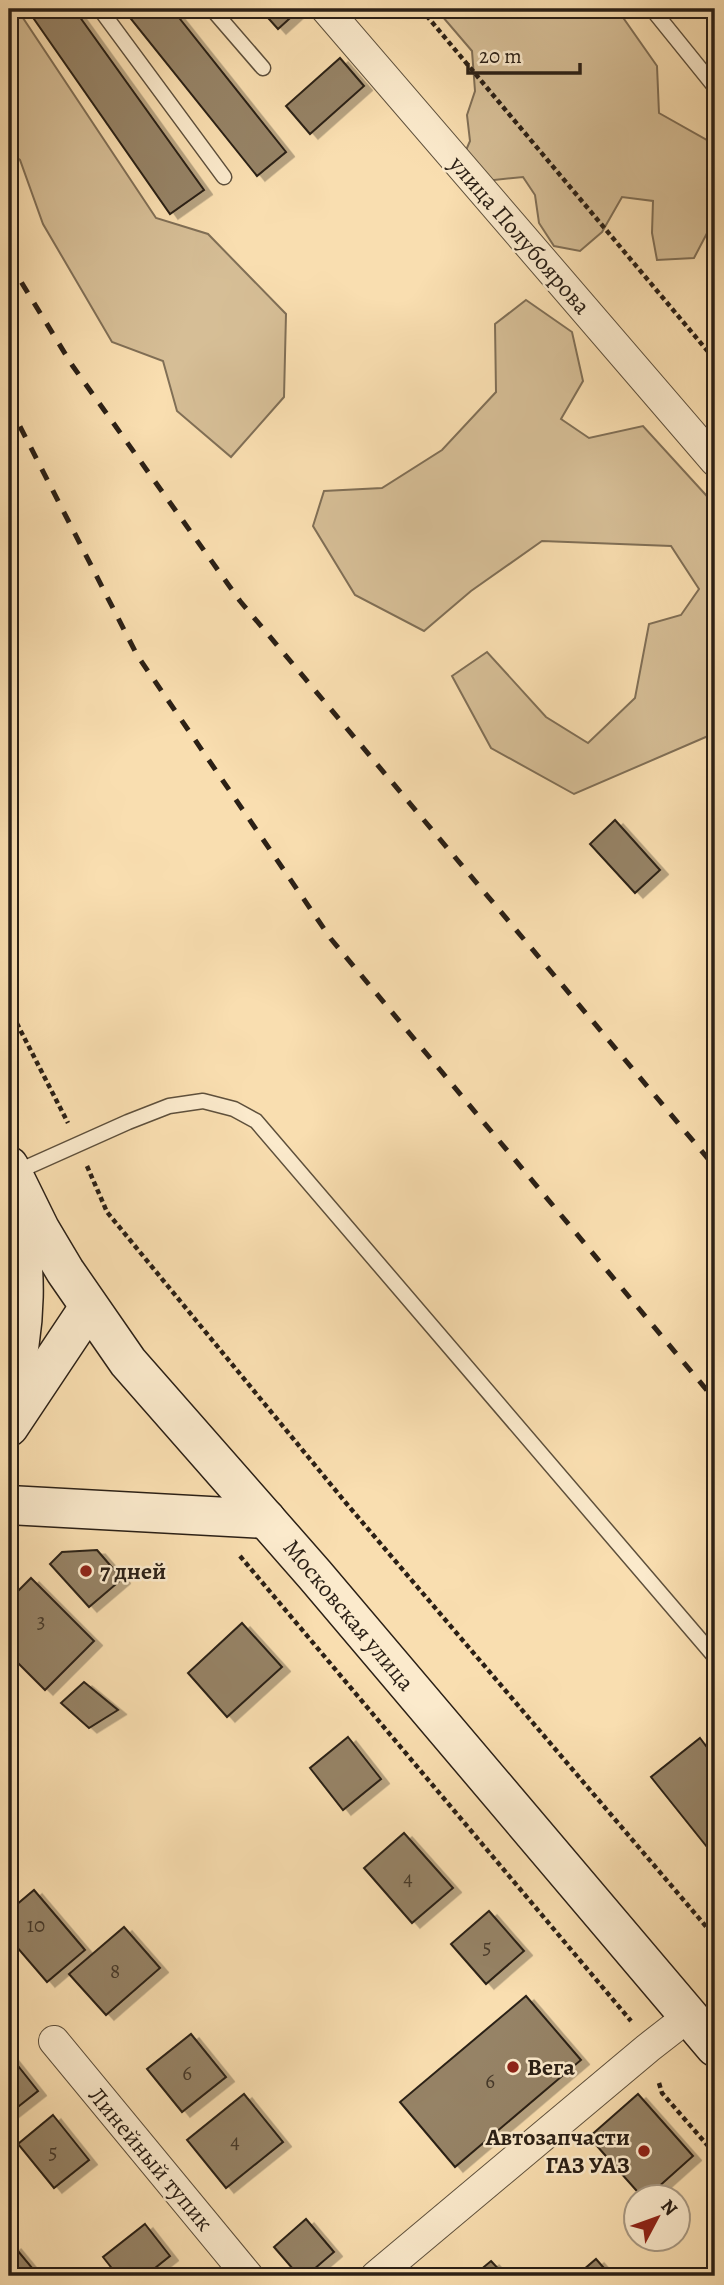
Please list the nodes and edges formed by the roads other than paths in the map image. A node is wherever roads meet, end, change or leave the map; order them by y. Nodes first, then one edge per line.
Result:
1 (100, 9) edge
2 (212, 9) edge
3 (326, 9) edge
4 (652, 9) edge
5 (263, 68) dead end
6 (715, 87) edge
7 (224, 177) dead end
8 (715, 461) edge
9 (10, 1176) edge
10 (89, 1307) junction
11 (9, 1394) edge
12 (9, 1427) edge
13 (9, 1504) edge
14 (266, 1519) junction
15 (715, 1657) edge
16 (690, 2017) junction
17 (54, 2041) dead end
18 (715, 2047) edge
19 (248, 2276) edge
20 (376, 2276) edge

1 - 7 lane
2 - 5 lane
3 - 8 street, улица Полубоярова
4 - 6 lane
9 - 10 main road, Московская улица
9 - 11 main road
9 - 15 lane
10 - 12 main road
10 - 14 main road, Московская улица
13 - 14 main road
14 - 16 main road, Московская улица
16 - 18 main road, Московская улица
16 - 20 street
17 - 19 street, Линейный тупик

